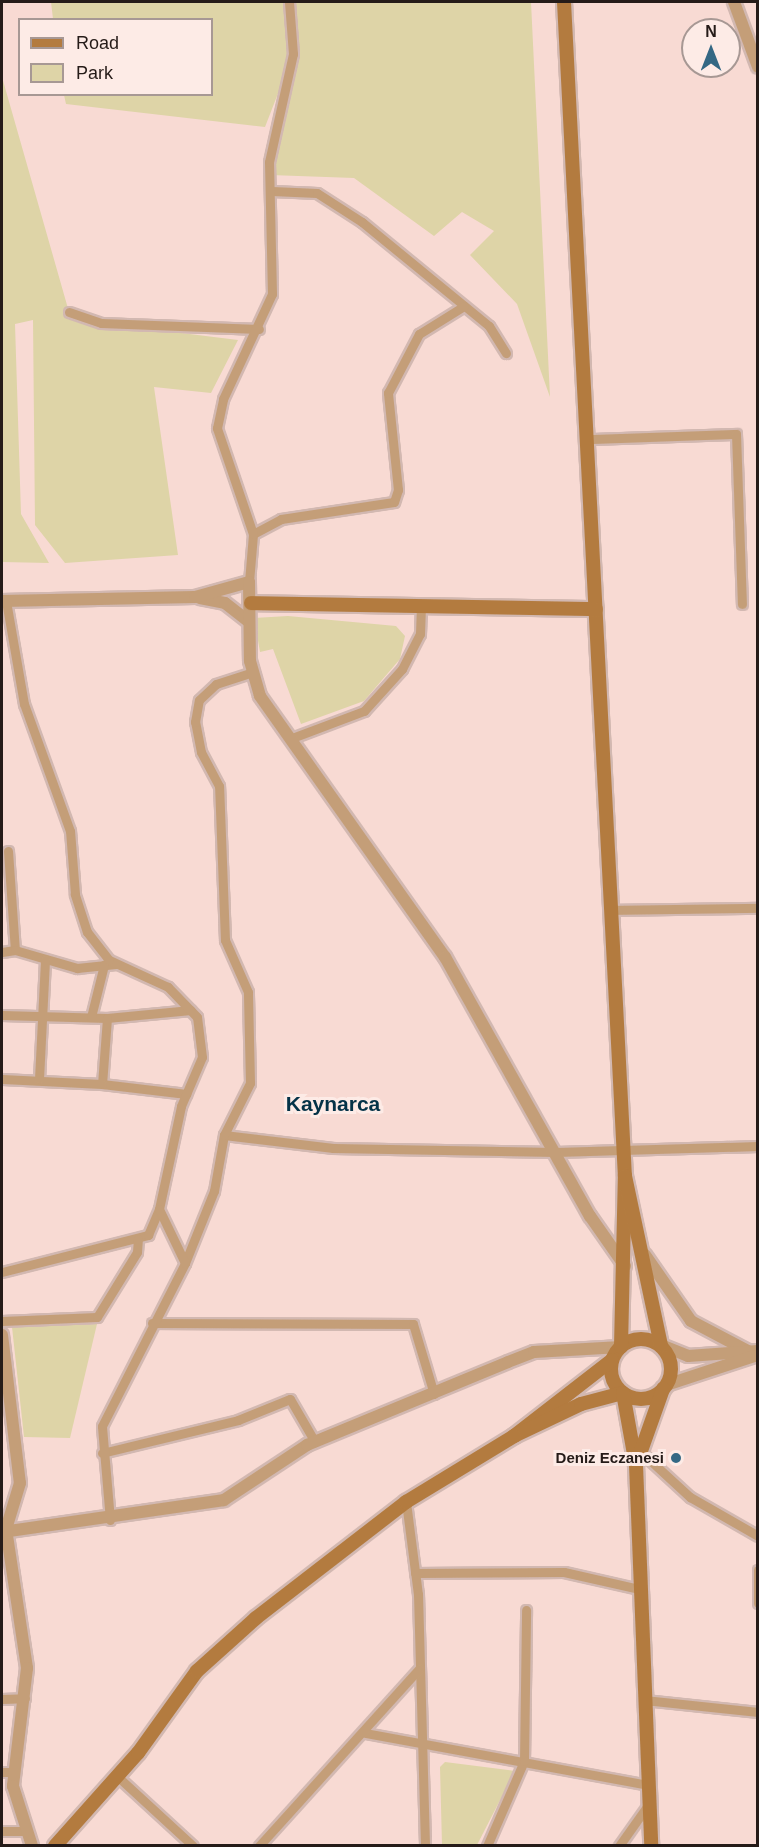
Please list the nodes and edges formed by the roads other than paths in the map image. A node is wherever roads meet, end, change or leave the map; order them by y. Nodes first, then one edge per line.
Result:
1 (289, 2) edge
2 (564, 2) edge
3 (734, 2) edge
4 (758, 67) edge
5 (272, 190) junction
6 (464, 306) junction
7 (69, 312) dead end
8 (259, 329) junction
9 (506, 353) dead end
10 (590, 439) junction
11 (254, 534) junction
12 (249, 582) junction
13 (195, 597) junction
14 (4, 601) edge
15 (251, 603) junction
16 (742, 604) dead end
17 (422, 606) junction
18 (596, 609) junction
19 (247, 620) junction
20 (253, 672) junction
21 (291, 738) junction
22 (8, 851) dead end
23 (758, 908) edge
24 (610, 910) junction
25 (12, 915) junction
26 (2, 916) edge
27 (15, 950) junction
28 (2, 952) edge
29 (45, 958) junction
30 (118, 964) junction
31 (104, 965) junction
32 (190, 1010) junction
33 (41, 1013) junction
34 (2, 1015) edge
35 (91, 1017) junction
36 (107, 1018) junction
37 (2, 1079) edge
38 (39, 1079) junction
39 (102, 1084) junction
40 (186, 1094) junction
41 (224, 1135) junction
42 (758, 1146) edge
43 (623, 1149) junction
44 (556, 1152) junction
45 (625, 1176) junction
46 (159, 1209) junction
47 (138, 1239) junction
48 (645, 1255) junction
49 (185, 1263) junction
50 (625, 1268) junction
51 (2, 1272) edge
52 (2, 1321) edge
53 (152, 1323) junction
54 (2, 1335) edge
55 (661, 1345) junction
56 (621, 1347) junction
57 (754, 1352) edge
58 (612, 1360) junction
59 (665, 1387) junction
60 (623, 1393) junction
61 (5, 1394) edge
62 (434, 1394) junction
63 (514, 1436) junction
64 (315, 1442) junction
65 (102, 1453) junction
66 (638, 1459) junction
67 (406, 1502) junction
68 (110, 1520) junction
69 (4, 1530) edge
70 (758, 1536) edge
71 (758, 1570) edge
72 (415, 1573) junction
73 (643, 1590) junction
74 (758, 1603) edge
75 (526, 1610) dead end
76 (419, 1669) junction
77 (25, 1698) junction
78 (2, 1699) edge
79 (644, 1700) junction
80 (758, 1712) edge
81 (365, 1733) junction
82 (422, 1746) junction
83 (524, 1761) junction
84 (8, 1772) edge
85 (117, 1776) junction
86 (647, 1785) junction
87 (648, 1805) junction
88 (2, 1831) edge
89 (27, 1831) junction
90 (32, 1845) edge
91 (55, 1845) edge
92 (193, 1845) edge
93 (259, 1845) edge
94 (425, 1845) edge
95 (487, 1845) edge
96 (618, 1845) edge
97 (651, 1845) edge

1 - 5 street
2 - 10 main road
3 - 4 street
5 - 6 street
5 - 8 street
6 - 9 street
6 - 11 street
7 - 8 street
8 - 11 street
10 - 16 street
10 - 18 main road
11 - 12 street
12 - 13 street
12 - 15 street
13 - 14 street
13 - 19 street
14 - 30 street
15 - 17 main road
15 - 19 street
17 - 18 main road
17 - 21 street
18 - 24 main road
19 - 20 street
20 - 21 street
20 - 41 street
21 - 44 street
22 - 25 street
23 - 24 street
24 - 43 main road
25 - 26 street
25 - 27 street
27 - 28 street
27 - 29 street
29 - 31 street
29 - 33 street
30 - 31 street
30 - 32 street
31 - 35 street
32 - 36 street
32 - 40 street
33 - 34 street
33 - 35 street
33 - 38 street
35 - 36 street
36 - 39 street
37 - 38 street
38 - 39 street
39 - 40 street
40 - 46 street
41 - 44 street
41 - 49 street
42 - 43 street
43 - 44 street
43 - 45 main road
44 - 50 street
45 - 48 main road
45 - 50 main road
46 - 47 street
46 - 49 street
47 - 51 street
47 - 52 street
48 - 55 main road
48 - 57 street
49 - 53 street
50 - 56 main road
53 - 62 street
53 - 65 street
54 - 61 street
55 - 56 main road
55 - 57 street
55 - 59 main road
56 - 58 main road
56 - 62 street
57 - 59 street
58 - 60 main road
58 - 63 main road
59 - 60 main road
59 - 66 main road
60 - 63 main road
60 - 66 main road
61 - 69 street
62 - 64 street
63 - 67 main road
64 - 65 street
64 - 68 street
65 - 68 street
66 - 70 street
66 - 73 main road
67 - 72 street
67 - 85 main road
68 - 69 street
69 - 77 street
71 - 74 street
72 - 73 street
72 - 76 street
73 - 79 main road
75 - 83 street
76 - 81 street
76 - 82 street
77 - 78 street
77 - 84 street
79 - 80 street
79 - 86 main road
81 - 82 street
81 - 93 street
82 - 83 street
82 - 94 street
83 - 86 street
83 - 95 street
84 - 89 street
85 - 91 main road
85 - 92 street
86 - 87 main road
87 - 96 street
87 - 97 main road
88 - 89 street
89 - 90 street

